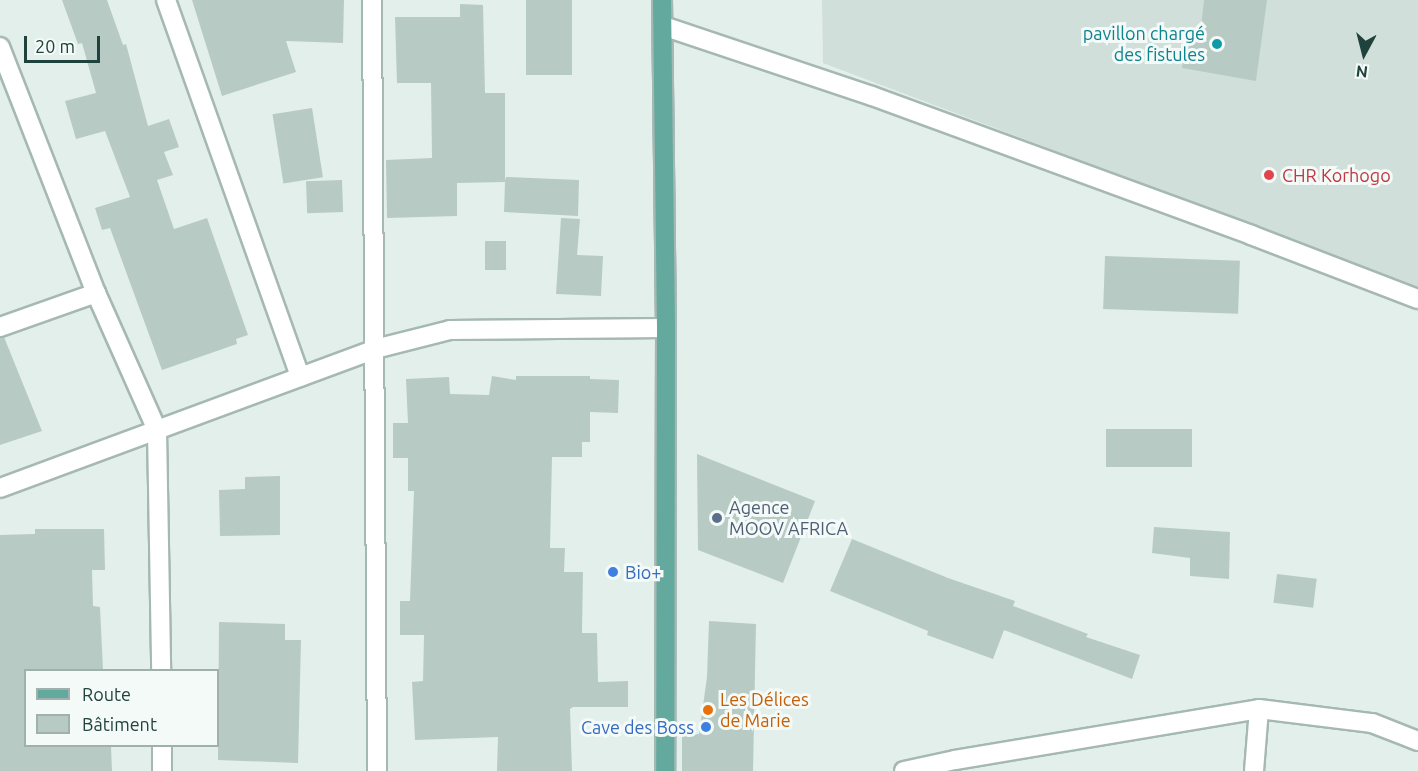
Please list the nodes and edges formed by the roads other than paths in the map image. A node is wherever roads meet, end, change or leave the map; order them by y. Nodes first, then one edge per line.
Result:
1 (166, 0) edge
2 (372, 0) edge
3 (662, 0) edge
4 (663, 26) junction
5 (0, 47) edge
6 (96, 293) junction
7 (1418, 299) edge
8 (0, 327) edge
9 (666, 328) junction
10 (375, 349) junction
11 (300, 377) junction
12 (157, 430) junction
13 (0, 488) edge
14 (161, 669) edge
15 (1259, 709) junction
16 (1418, 741) edge
17 (162, 747) edge
18 (955, 765) edge
19 (162, 771) edge
20 (377, 771) edge
21 (665, 771) edge
22 (904, 771) edge
23 (1254, 771) edge

1 - 11 street
2 - 10 street
3 - 4 main road
4 - 7 street
4 - 9 main road
5 - 6 street
6 - 8 street
6 - 12 street
9 - 10 street
9 - 21 main road
10 - 11 street
10 - 20 street
11 - 12 street
12 - 13 street
12 - 14 street
15 - 16 street
15 - 18 street
15 - 23 street
17 - 19 street
18 - 22 street

